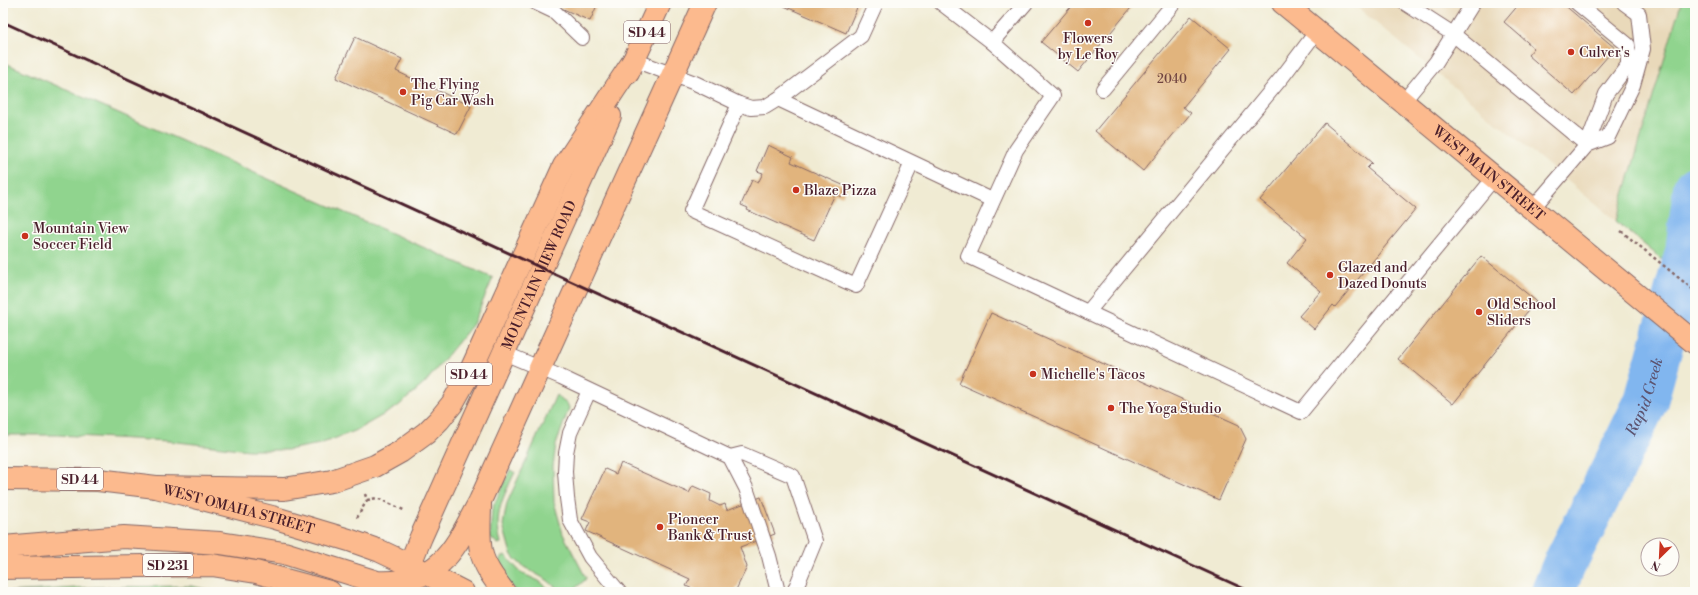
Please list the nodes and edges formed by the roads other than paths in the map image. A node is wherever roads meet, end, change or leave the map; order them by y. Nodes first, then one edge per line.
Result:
1 (536, 3) edge
2 (660, 3) edge
3 (705, 3) edge
4 (876, 3) edge
5 (941, 3) edge
6 (1026, 3) edge
7 (1174, 3) edge
8 (1283, 3) edge
9 (1405, 3) edge
10 (1473, 3) edge
11 (1577, 3) edge
12 (1624, 3) edge
13 (1642, 8) edge
14 (1317, 31) junction
15 (1453, 34) junction
16 (582, 38) dead end
17 (992, 42) junction
18 (634, 60) junction
19 (672, 76) junction
20 (1103, 89) dead end
21 (778, 99) junction
22 (1403, 102) junction
23 (739, 104) junction
24 (1587, 145) junction
25 (912, 163) junction
26 (1494, 178) junction
27 (992, 200) junction
28 (1532, 209) junction
29 (1088, 312) junction
30 (1695, 343) edge
31 (504, 353) junction
32 (540, 368) junction
33 (589, 391) junction
34 (730, 457) junction
35 (3, 479) edge
36 (156, 487) junction
37 (480, 501) junction
38 (3, 546) edge
39 (3, 568) edge
40 (413, 578) edge
41 (330, 592) edge
42 (463, 592) edge
43 (504, 592) edge
44 (619, 592) edge
45 (778, 592) edge
46 (794, 592) edge

1 - 16 lane
2 - 18 main road, MOUNTAIN VIEW ROAD / SD 44
3 - 19 main road, SD 44
4 - 21 lane
5 - 17 lane
6 - 17 lane
7 - 20 lane
8 - 14 main road, WEST MAIN STREET
9 - 15 lane
10 - 15 lane
11 - 24 lane
12 - 13 lane
13 - 24 lane
14 - 22 main road, WEST MAIN STREET
14 - 29 lane
15 - 22 lane
15 - 24 lane
17 - 27 lane
18 - 19 lane
18 - 31 main road, MOUNTAIN VIEW ROAD / SD 44
18 - 36 main road, SD 44
19 - 23 lane
19 - 32 main road, SD 44
21 - 23 lane
21 - 25 lane
22 - 26 main road, WEST MAIN STREET
23 - 25 lane
24 - 28 lane
25 - 27 lane
26 - 28 main road, WEST MAIN STREET
26 - 29 lane
27 - 29 lane
28 - 30 main road, WEST MAIN STREET
31 - 32 lane
31 - 40 main road, MOUNTAIN VIEW ROAD / SD 44
32 - 33 lane
32 - 37 main road, SD 44
33 - 34 lane
33 - 44 lane
34 - 45 lane
34 - 46 lane
35 - 36 main road, WEST OMAHA STREET / SD 44
36 - 40 main road, WEST OMAHA STREET
37 - 40 main road, SD 44
37 - 43 main road
38 - 40 main road
39 - 41 main road, SD 231
40 - 42 main road, WEST OMAHA STREET

